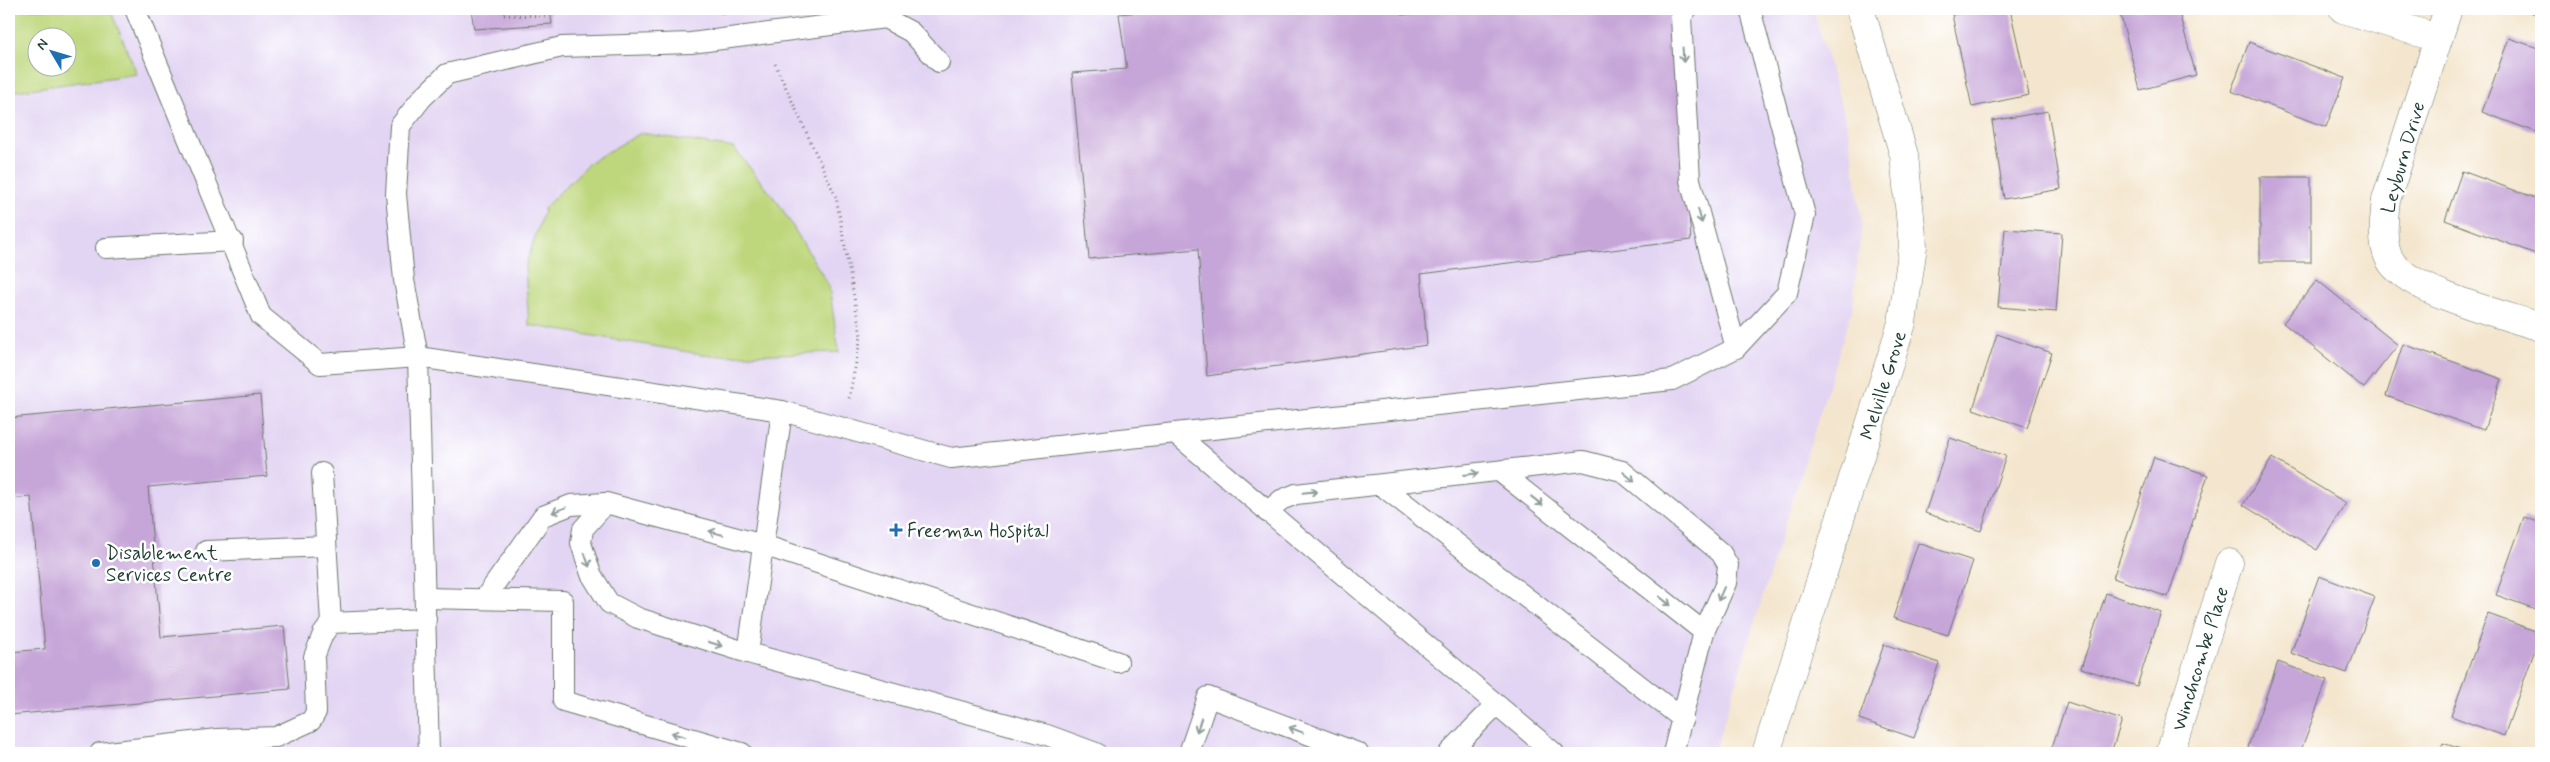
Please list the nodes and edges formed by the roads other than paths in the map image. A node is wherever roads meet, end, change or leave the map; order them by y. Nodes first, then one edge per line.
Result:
1 (135, 9) edge
2 (1687, 9) edge
3 (1750, 9) edge
4 (1860, 9) edge
5 (2343, 9) edge
6 (2448, 9) edge
7 (2437, 38) junction
8 (939, 62) dead end
9 (232, 241) junction
10 (106, 248) dead end
11 (2541, 327) edge
12 (1736, 348) junction
13 (418, 358) junction
14 (782, 411) junction
15 (1175, 433) junction
16 (1499, 471) junction
17 (322, 473) dead end
18 (1380, 485) junction
19 (606, 503) junction
20 (1266, 512) junction
21 (763, 545) junction
22 (326, 546) junction
23 (206, 552) dead end
24 (2229, 563) dead end
25 (425, 598) junction
26 (484, 599) junction
27 (426, 619) junction
28 (331, 623) junction
29 (1704, 632) junction
30 (748, 653) junction
31 (1118, 662) dead end
32 (1496, 705) junction
33 (1683, 719) junction
34 (100, 753) edge
35 (430, 753) edge
36 (742, 753) edge
37 (1096, 753) edge
38 (1189, 753) edge
39 (1358, 753) edge
40 (1449, 753) edge
41 (1554, 753) edge
42 (1673, 753) edge
43 (1766, 753) edge
44 (2170, 753) edge

1 - 9 lane
2 -> 12 lane
3 - 12 lane
4 - 43 street, Melville Grove
5 - 7 street
6 - 7 street, Leyburn Drive
7 - 11 street, Leyburn Drive
8 - 13 lane
9 - 10 lane
9 - 13 lane
12 - 15 lane
13 - 14 lane
13 - 25 lane
14 - 15 lane
14 - 21 lane
15 - 20 lane
18 -> 16 lane
16 -> 29 lane
16 -> 29 lane
17 - 22 lane
20 -> 18 lane
18 - 33 lane
21 -> 19 lane
19 -> 26 lane
19 -> 30 lane
20 - 32 lane
21 - 30 lane
21 - 31 lane
22 - 23 lane
22 - 28 lane
24 - 44 street, Winchcombe Place
25 - 26 lane
25 - 27 lane
36 -> 26 lane
27 - 28 lane
27 - 35 lane
28 - 34 lane
29 - 33 lane
30 - 37 lane
32 - 40 lane
32 - 41 lane
33 - 42 lane
39 -> 38 lane

